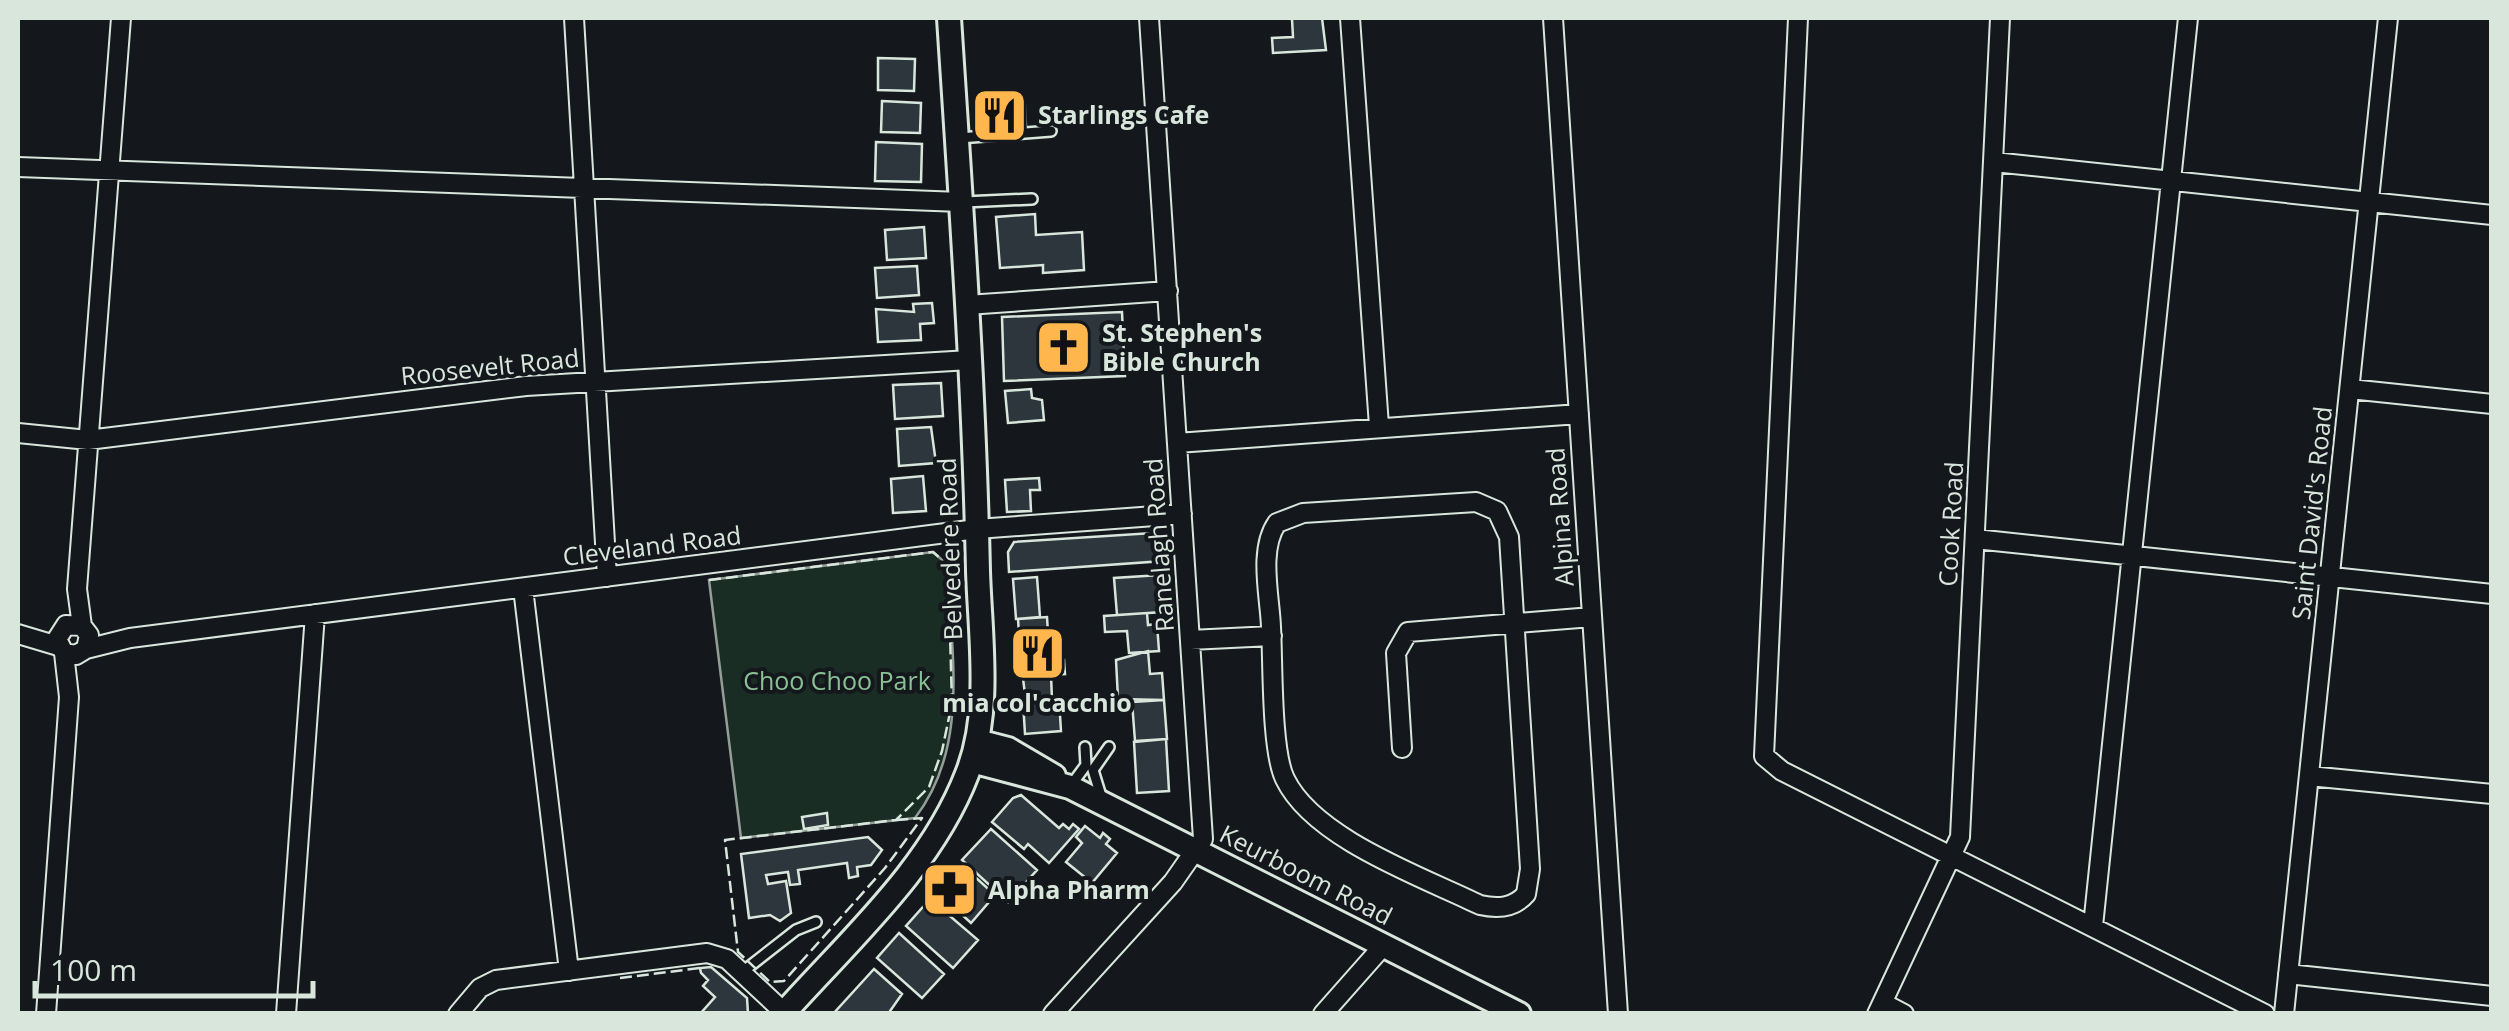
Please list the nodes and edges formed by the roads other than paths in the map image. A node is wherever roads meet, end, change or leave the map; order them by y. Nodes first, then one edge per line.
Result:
1 (121, 18) edge
2 (574, 18) edge
3 (949, 18) edge
4 (1149, 18) edge
5 (1350, 18) edge
6 (1553, 18) edge
7 (1798, 18) edge
8 (2000, 18) edge
9 (2188, 18) edge
10 (2388, 18) edge
11 (1050, 131) dead end
12 (957, 138) junction
13 (1994, 162) junction
14 (18, 167) edge
15 (110, 170) junction
16 (2170, 182) junction
17 (584, 188) junction
18 (1032, 199) dead end
19 (961, 202) junction
20 (2369, 202) junction
21 (2492, 216) edge
22 (1168, 292) junction
23 (967, 305) junction
24 (970, 360) junction
25 (596, 381) junction
26 (2350, 389) junction
27 (2492, 404) edge
28 (1578, 414) junction
29 (1379, 426) junction
30 (18, 433) edge
31 (88, 440) junction
32 (1177, 443) junction
33 (1182, 514) junction
34 (977, 529) junction
35 (1975, 538) junction
36 (2132, 556) junction
37 (607, 577) junction
38 (2330, 577) junction
39 (523, 588) junction
40 (2492, 594) edge
41 (314, 614) junction
42 (1592, 617) junction
43 (1514, 622) junction
44 (19, 634) edge
45 (73, 639) junction
46 (1272, 640) junction
47 (1190, 645) junction
48 (1086, 747) dead end
49 (1109, 747) dead end
50 (1402, 748) dead end
51 (974, 751) junction
52 (2309, 776) junction
53 (1069, 786) junction
54 (2492, 794) edge
55 (1112, 808) junction
56 (1196, 850) junction
57 (1954, 857) junction
58 (816, 922) dead end
59 (2092, 926) junction
60 (1384, 945) junction
61 (570, 971) junction
62 (741, 973) junction
63 (2288, 974) junction
64 (2492, 996) edge
65 (1880, 1008) edge
66 (784, 1013) edge
67 (46, 1014) edge
68 (286, 1014) edge
69 (458, 1014) edge
70 (1053, 1014) edge
71 (1322, 1014) edge
72 (1519, 1014) edge
73 (1618, 1014) edge
74 (1904, 1014) edge
75 (2265, 1014) edge
76 (2284, 1014) edge

1 - 15 street
2 - 17 street
3 - 12 main road, Belvedere Road
4 - 22 street, Ranelagh Road
5 - 29 street
6 - 28 street, Alpina Road
7 - 57 street
8 - 13 street, Cook Road
9 - 16 street
10 - 20 street, Saint David's Road
11 - 12 lane
12 - 19 main road, Belvedere Road
13 - 16 street
13 - 35 street, Cook Road
14 - 15 street
15 - 17 street
15 - 31 street
16 - 20 street
16 - 36 street
17 - 19 street
17 - 25 street
18 - 19 lane
19 - 23 main road, Belvedere Road
20 - 21 street
20 - 26 street, Saint David's Road
22 - 23 street
22 - 32 street, Ranelagh Road
23 - 24 main road, Belvedere Road
24 - 25 street, Roosevelt Road
24 - 34 main road, Belvedere Road
25 - 31 street, Roosevelt Road
25 - 37 street
26 - 27 street
26 - 38 street, Saint David's Road
28 - 29 street
28 - 42 street, Alpina Road
29 - 32 street
30 - 31 street, Roosevelt Road
31 - 45 street
32 - 33 street, Ranelagh Road
33 - 34 street, Cleveland Road
33 - 47 street, Ranelagh Road
34 - 37 street, Cleveland Road
34 - 51 main road, Belvedere Road
35 - 36 street
35 - 57 street, Cook Road
36 - 38 street
36 - 59 street
37 - 39 street, Cleveland Road
38 - 40 street
38 - 52 street, Saint David's Road
39 - 41 street, Cleveland Road
39 - 61 street
41 - 45 street, Cleveland Road
41 - 68 street
42 - 43 street
42 - 73 street, Alpina Road
43 - 46 street
43 - 46 street
43 - 50 street
44 - 45 street, Cleveland Road
45 - 67 street
46 - 47 street
47 - 56 street, Ranelagh Road
48 - 53 lane
49 - 55 lane
51 - 53 main road, Keurboom Road
51 - 66 main road, Belvedere Road
52 - 54 street
52 - 63 street, Saint David's Road
53 - 55 main road, Keurboom Road
55 - 56 main road, Keurboom Road
56 - 60 main road, Keurboom Road
56 - 70 street
57 - 59 street
57 - 65 street, Cook Road
58 - 62 lane
59 - 75 street
60 - 71 street
60 - 72 main road, Keurboom Road
61 - 62 street
61 - 69 street
62 - 66 street
63 - 64 street
63 - 76 street, Saint David's Road
65 - 74 street

